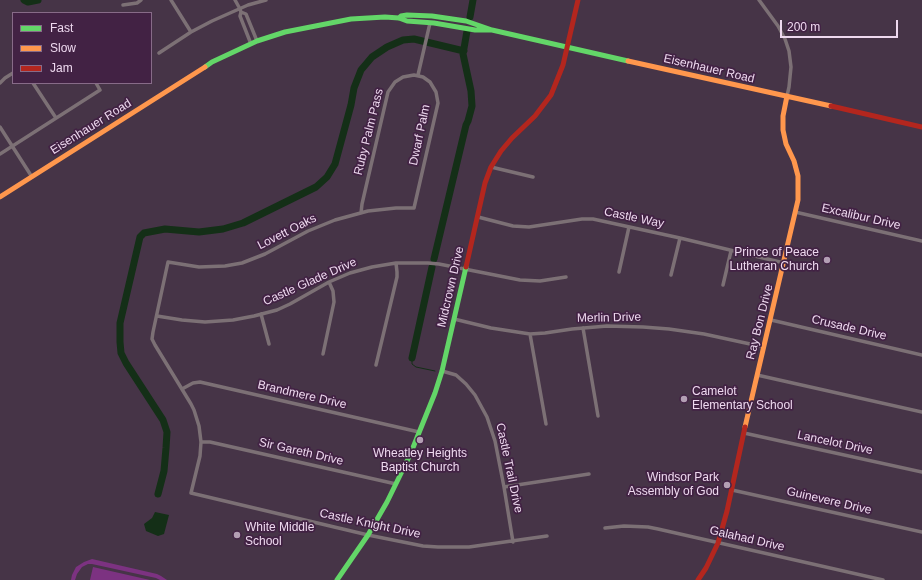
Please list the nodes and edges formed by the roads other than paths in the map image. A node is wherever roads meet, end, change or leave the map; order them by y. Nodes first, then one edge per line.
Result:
1 (141, 0) edge
2 (171, 0) edge
3 (235, 0) edge
4 (266, 0) edge
5 (578, 0) edge
6 (759, 0) edge
7 (123, 5) dead end
8 (241, 10) junction
9 (432, 16) junction
10 (399, 18) junction
11 (407, 21) junction
12 (430, 22) junction
13 (476, 24) junction
14 (492, 30) junction
15 (191, 32) junction
16 (257, 42) junction
17 (251, 44) junction
18 (567, 47) junction
19 (159, 53) dead end
20 (12, 74) edge
21 (418, 76) junction
22 (0, 83) edge
23 (34, 84) edge
24 (97, 84) edge
25 (787, 96) junction
26 (56, 118) junction
27 (0, 127) edge
28 (922, 127) edge
29 (12, 146) junction
30 (0, 154) edge
31 (491, 167) junction
32 (32, 177) junction
33 (533, 177) dead end
34 (0, 197) edge
35 (414, 208) joint
36 (795, 212) junction
37 (361, 213) junction
38 (478, 217) junction
39 (629, 227) junction
40 (680, 238) junction
41 (922, 241) edge
42 (731, 250) junction
43 (396, 263) junction
44 (784, 263) junction
45 (466, 269) junction
46 (619, 272) dead end
47 (671, 275) dead end
48 (566, 278) dead end
49 (329, 282) junction
50 (723, 285) dead end
51 (261, 314) junction
52 (156, 316) junction
53 (454, 319) junction
54 (770, 320) junction
55 (583, 328) junction
56 (530, 334) junction
57 (270, 344) dead end
58 (764, 347) junction
59 (323, 354) dead end
60 (922, 355) edge
61 (376, 365) dead end
62 (442, 371) junction
63 (757, 375) junction
64 (182, 389) junction
65 (922, 412) edge
66 (598, 416) dead end
67 (546, 424) dead end
68 (419, 432) junction
69 (744, 433) junction
70 (201, 442) junction
71 (922, 472) edge
72 (589, 474) dead end
73 (396, 484) junction
74 (504, 487) junction
75 (732, 490) junction
76 (605, 528) dead end
77 (922, 532) edge
78 (368, 535) junction
79 (547, 536) dead end
80 (513, 542) junction
81 (718, 542) junction
82 (337, 580) edge
83 (698, 580) edge
84 (883, 580) edge

1 - 7 street
2 - 15 street
3 - 8 street
4 - 8 street
5 - 18 main road, Midcrown Drive
6 - 25 street, Ray Bon Drive
8 - 15 street
8 - 16 street
8 - 17 street
9 - 10 main road, Eisenhauer Road
9 - 11 main road
9 - 13 main road, Eisenhauer Road
10 - 11 main road, Eisenhauer Road
10 - 16 main road, Eisenhauer Road
11 - 12 main road, Eisenhauer Road
12 - 13 main road
12 - 14 main road, Eisenhauer Road
12 - 21 street
13 - 14 main road, Eisenhauer Road
14 - 18 main road, Eisenhauer Road
15 - 19 street
16 - 17 main road, Eisenhauer Road
17 - 32 main road, Eisenhauer Road
18 - 25 main road, Eisenhauer Road
18 - 31 main road, Midcrown Drive
20 - 22 street
21 - 35 street, Dwarf Palm
21 - 37 street, Ruby Palm Pass
23 - 26 street
24 - 26 street
25 - 28 main road, Eisenhauer Road
25 - 36 main road, Ray Bon Drive
26 - 29 street
27 - 29 street
29 - 30 street
29 - 32 street
31 - 33 street
31 - 38 main road, Midcrown Drive
32 - 34 main road, Eisenhauer Road
35 - 37 street, Lovett Oaks
36 - 41 street, Excalibur Drive
36 - 44 main road, Ray Bon Drive
37 - 52 street, Lovett Oaks
38 - 39 street, Castle Way
38 - 45 main road, Midcrown Drive
39 - 40 street, Castle Way
39 - 46 street
40 - 42 street, Castle Way
40 - 47 street
42 - 44 street, Castle Way
42 - 50 street
43 - 45 street, Castle Glade Drive
43 - 49 street, Castle Glade Drive
43 - 61 street
44 - 54 main road, Ray Bon Drive
45 - 48 street, Castle Glade Drive
45 - 53 main road, Midcrown Drive
49 - 51 street, Castle Glade Drive
49 - 59 street
51 - 52 street, Castle Glade Drive
51 - 57 street
52 - 64 street
53 - 56 street, Merlin Drive
53 - 62 main road, Midcrown Drive
54 - 58 main road, Ray Bon Drive
54 - 60 street, Crusade Drive
55 - 56 street, Merlin Drive
55 - 58 street, Merlin Drive
55 - 66 street
56 - 67 street
58 - 63 main road, Ray Bon Drive
62 - 68 main road, Midcrown Drive
62 - 74 street, Castle Trail Drive
63 - 65 street
63 - 69 main road, Ray Bon Drive
64 - 68 street, Brandmere Drive
64 - 70 street
68 - 73 main road, Midcrown Drive
69 - 71 street, Lancelot Drive
69 - 75 main road, Ray Bon Drive
70 - 73 street, Sir Gareth Drive
70 - 78 street, Castle Knight Drive
72 - 74 street
73 - 78 main road, Midcrown Drive
74 - 80 street, Castle Trail Drive
75 - 77 street, Guinevere Drive
75 - 81 main road, Ray Bon Drive
76 - 81 street, Galahad Drive
78 - 80 street, Castle Knight Drive
78 - 82 main road, Midcrown Drive
79 - 80 street, Castle Knight Drive
81 - 83 main road, Ray Bon Drive
81 - 84 street, Galahad Drive

